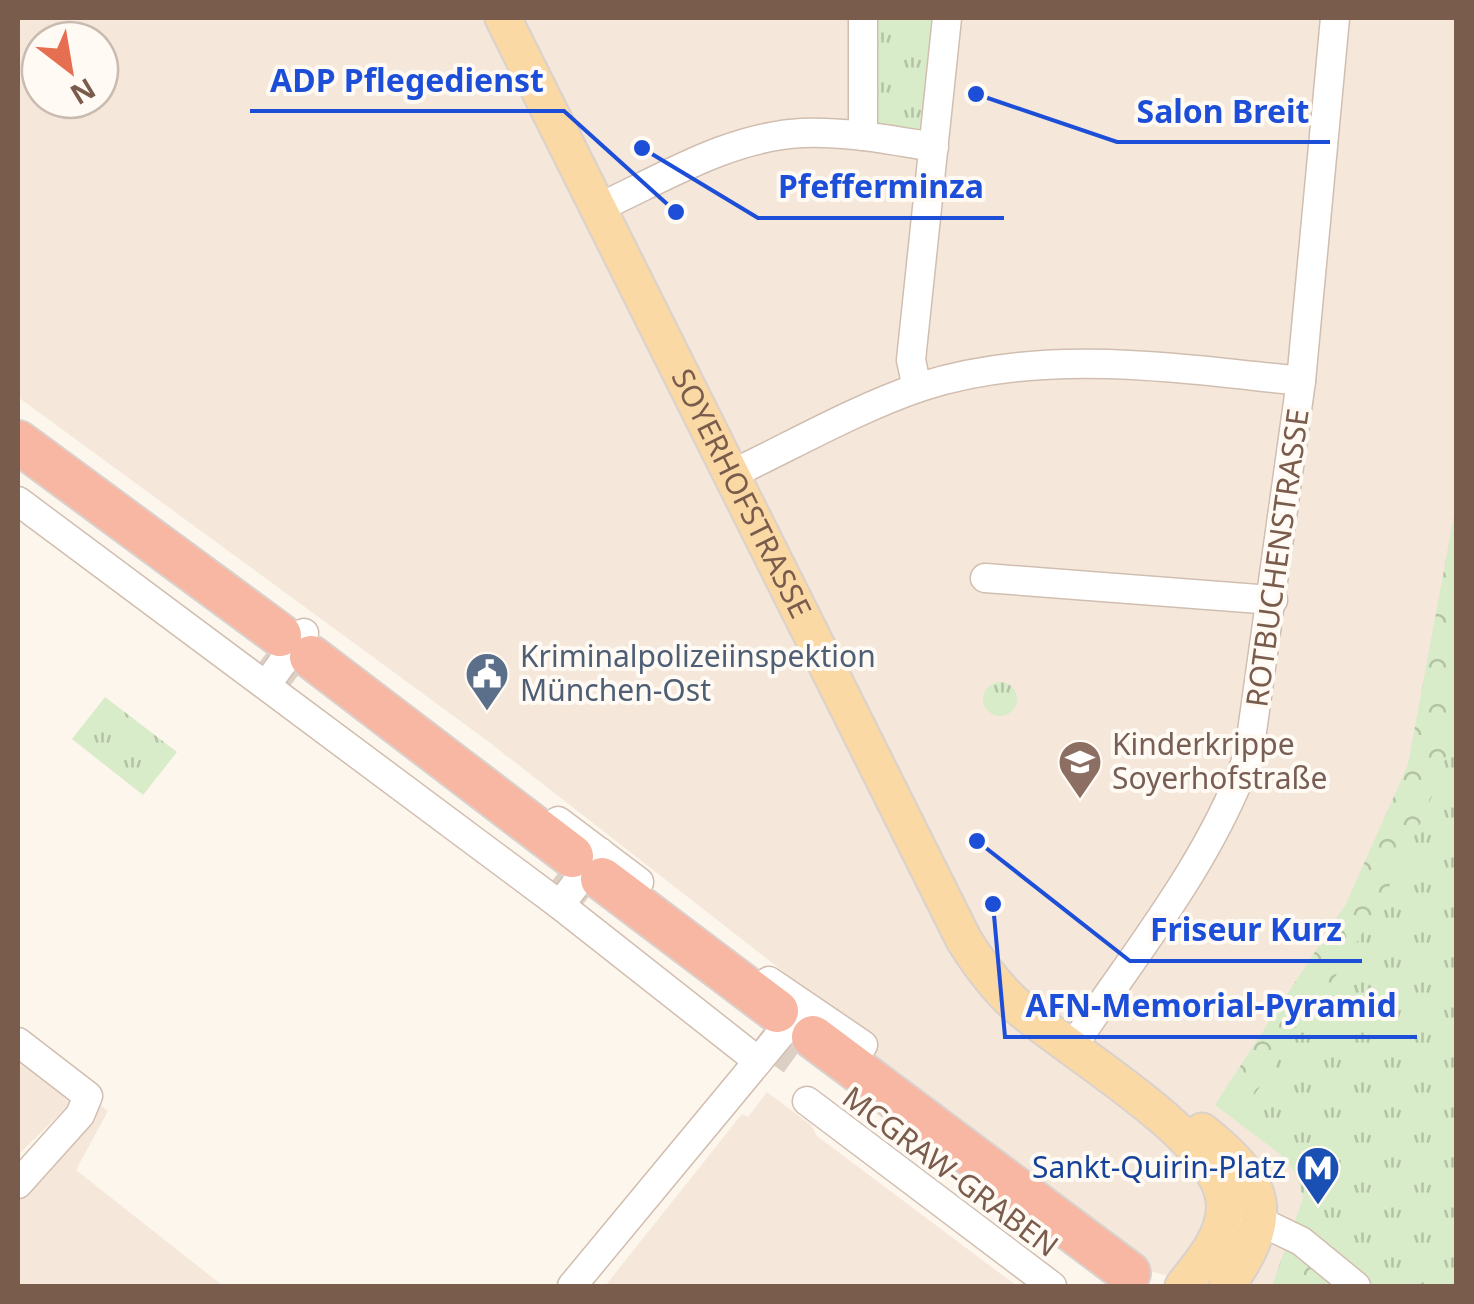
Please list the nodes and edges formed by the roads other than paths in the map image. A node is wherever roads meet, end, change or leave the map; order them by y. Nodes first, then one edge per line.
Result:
1 (503, 18) edge
2 (864, 18) edge
3 (947, 18) edge
4 (1335, 18) edge
5 (863, 136) junction
6 (934, 147) junction
7 (598, 208) junction
8 (1302, 381) junction
9 (917, 388) junction
10 (18, 420) edge
11 (18, 442) edge
12 (732, 474) junction
13 (18, 475) edge
14 (18, 501) edge
15 (985, 578) dead end
16 (1274, 600) junction
17 (287, 657) junction
18 (785, 1034) junction
19 (18, 1042) edge
20 (863, 1045) dead end
21 (1071, 1049) junction
22 (808, 1102) dead end
23 (1156, 1111) junction
24 (1214, 1169) junction
25 (18, 1184) edge
26 (1262, 1222) junction
27 (1116, 1280) edge
28 (572, 1286) edge
29 (1052, 1286) edge
30 (1183, 1286) edge
31 (1228, 1286) edge
32 (1356, 1286) edge

1 - 7 main road, SOYERHOFSTRASSE
2 - 5 street
3 - 6 street
4 - 8 street, ROTBUCHENSTRASSE
5 - 6 street
5 - 7 street
6 - 9 street
7 - 12 main road, SOYERHOFSTRASSE
8 - 9 street
8 - 16 street, ROTBUCHENSTRASSE
9 - 12 street
10 - 17 street
11 - 17 highway, MCGRAW-GRABEN
12 - 21 main road, SOYERHOFSTRASSE
13 - 17 highway, MCGRAW-GRABEN
14 - 17 street
15 - 16 street
16 - 21 street, ROTBUCHENSTRASSE
17 - 18 highway, MCGRAW-GRABEN
18 - 20 street
18 - 27 highway, MCGRAW-GRABEN
18 - 28 street
19 - 25 street
21 - 23 main road
22 - 29 street
23 - 24 main road
23 - 26 main road
24 - 26 street
24 - 30 main road
26 - 31 main road
26 - 32 street

